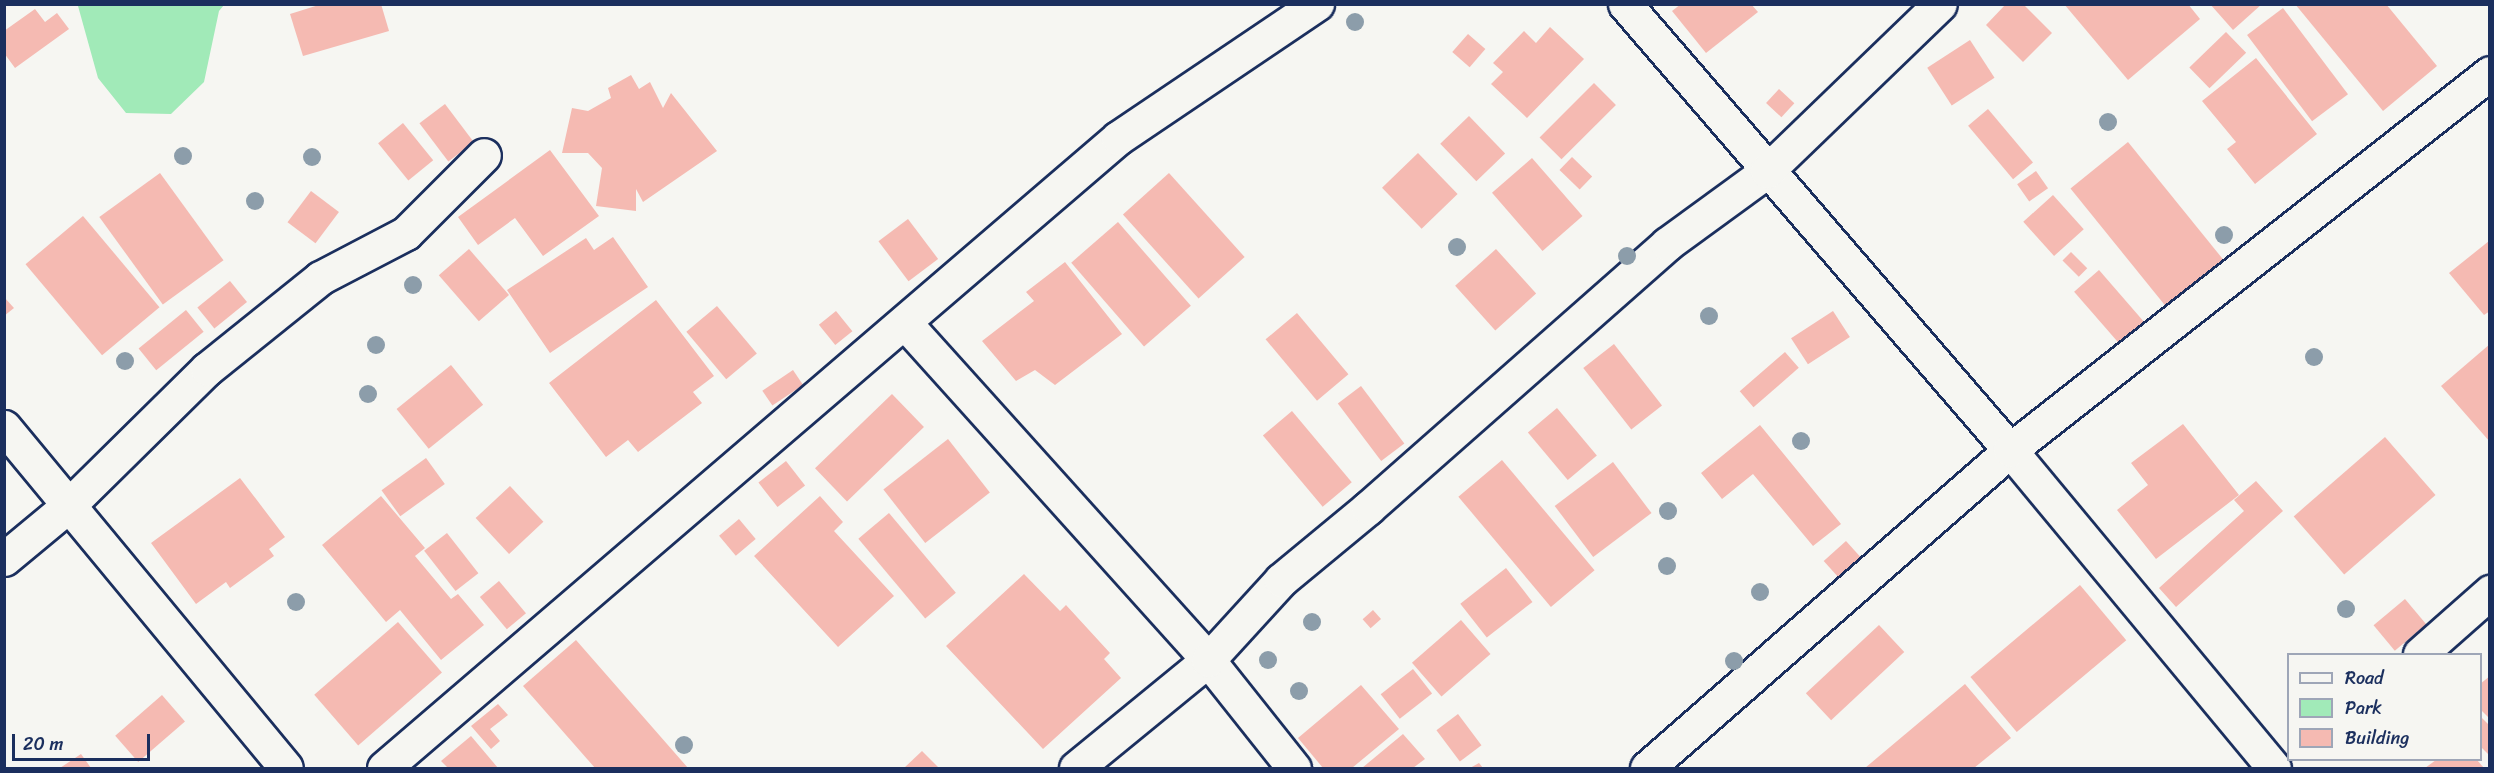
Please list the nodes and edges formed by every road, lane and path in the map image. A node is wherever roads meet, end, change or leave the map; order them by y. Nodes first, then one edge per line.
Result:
1 (1317, 4) edge
2 (1625, 4) edge
3 (1941, 4) edge
4 (2490, 73) edge
5 (484, 155) dead end
6 (1767, 171) junction
7 (905, 323) junction
8 (4, 427) edge
9 (2010, 450) junction
10 (69, 506) junction
11 (4, 559) edge
12 (2490, 592) edge
13 (2421, 653) edge
14 (1208, 660) junction
15 (2277, 765) edge
16 (286, 768) edge
17 (384, 768) edge
18 (1076, 768) edge
19 (1294, 768) edge
20 (1647, 768) edge

1 - 7 street
2 - 6 street
3 - 6 street
4 - 9 street
5 - 10 street
6 - 9 street
6 - 14 street
7 - 14 street
7 - 17 street
8 - 10 street
9 - 15 street
9 - 20 street
10 - 11 street
10 - 16 street
12 - 13 street
14 - 18 street
14 - 19 street

